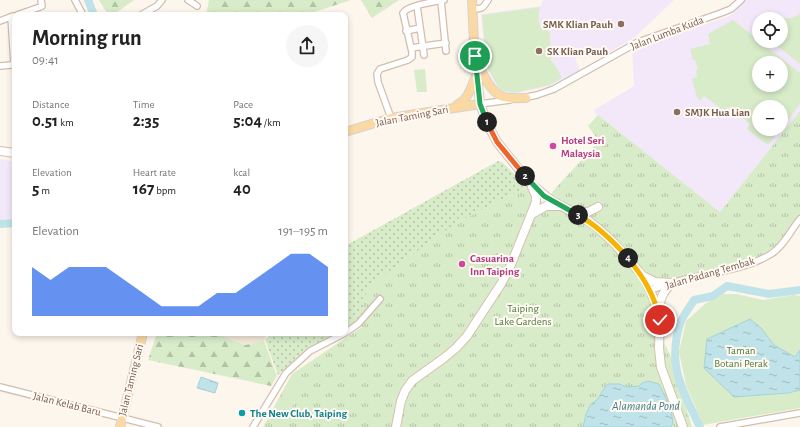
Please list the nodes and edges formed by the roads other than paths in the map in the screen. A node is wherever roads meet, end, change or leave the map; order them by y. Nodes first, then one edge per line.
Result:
1 (41, 0) edge
2 (75, 0) edge
3 (162, 0) edge
4 (188, 0) edge
5 (442, 0) edge
6 (472, 0) edge
7 (741, 0) edge
8 (488, 1) edge
9 (197, 6) dead end
10 (418, 6) junction
11 (472, 9) junction
12 (26, 12) edge
13 (81, 12) edge
14 (146, 12) edge
15 (12, 17) edge
16 (0, 21) edge
17 (420, 28) junction
18 (406, 31) junction
19 (446, 42) junction
20 (423, 46) junction
21 (411, 48) junction
22 (446, 51) dead end
23 (424, 55) dead end
24 (475, 56) junction
25 (12, 65) edge
26 (0, 66) edge
27 (477, 74) junction
28 (526, 98) junction
29 (480, 104) junction
30 (453, 107) junction
31 (391, 118) junction
32 (348, 131) edge
33 (0, 151) edge
34 (12, 153) edge
35 (530, 183) junction
36 (544, 196) junction
37 (562, 207) junction
38 (598, 207) dead end
39 (573, 212) junction
40 (532, 214) junction
41 (800, 219) edge
42 (642, 276) junction
43 (671, 283) junction
44 (650, 290) junction
45 (380, 299) dead end
46 (660, 320) junction
47 (348, 331) edge
48 (142, 336) edge
49 (339, 336) edge
50 (0, 387) edge
51 (800, 413) edge
52 (122, 418) junction
53 (120, 427) edge
54 (158, 427) edge
55 (253, 427) edge
56 (396, 427) edge
57 (683, 427) edge
58 (720, 427) edge

1 - 12 street
2 - 13 street
3 - 14 street
4 - 9 street
5 - 10 street
5 - 19 street
6 - 11 main road
7 - 28 street, Jalan Lumba Kuda
8 - 11 street
10 - 17 street
10 - 18 street
11 - 24 main road
15 - 16 street
17 - 18 street
17 - 20 street
18 - 21 street
19 - 20 street
19 - 22 street
20 - 21 street
20 - 23 street
21 - 31 street
24 - 27 main road
24 - 28 main road
25 - 26 street
27 - 29 main road
27 - 30 main road
28 - 29 street, Jalan Lumba Kuda
29 - 30 main road, Jalan Taming Sari
29 - 35 street
30 - 31 main road, Jalan Taming Sari
31 - 32 main road, Jalan Taming Sari
33 - 34 street
35 - 36 street
35 - 40 street
36 - 37 street
36 - 40 street
37 - 39 street
37 - 40 street
38 - 39 street
39 - 42 street
40 - 56 street
41 - 43 street, Jalan Padang Tembak
42 - 43 street
42 - 44 street
43 - 44 street, Jalan Padang Tembak
43 - 46 street
44 - 46 street
45 - 47 street
46 - 57 street
48 - 52 main road, Jalan Taming Sari
49 - 55 street
50 - 52 street, Jalan Kelab Baru
51 - 58 street
52 - 53 main road, Jalan Taming Sari
52 - 54 street, Jalan Kelab Baru

